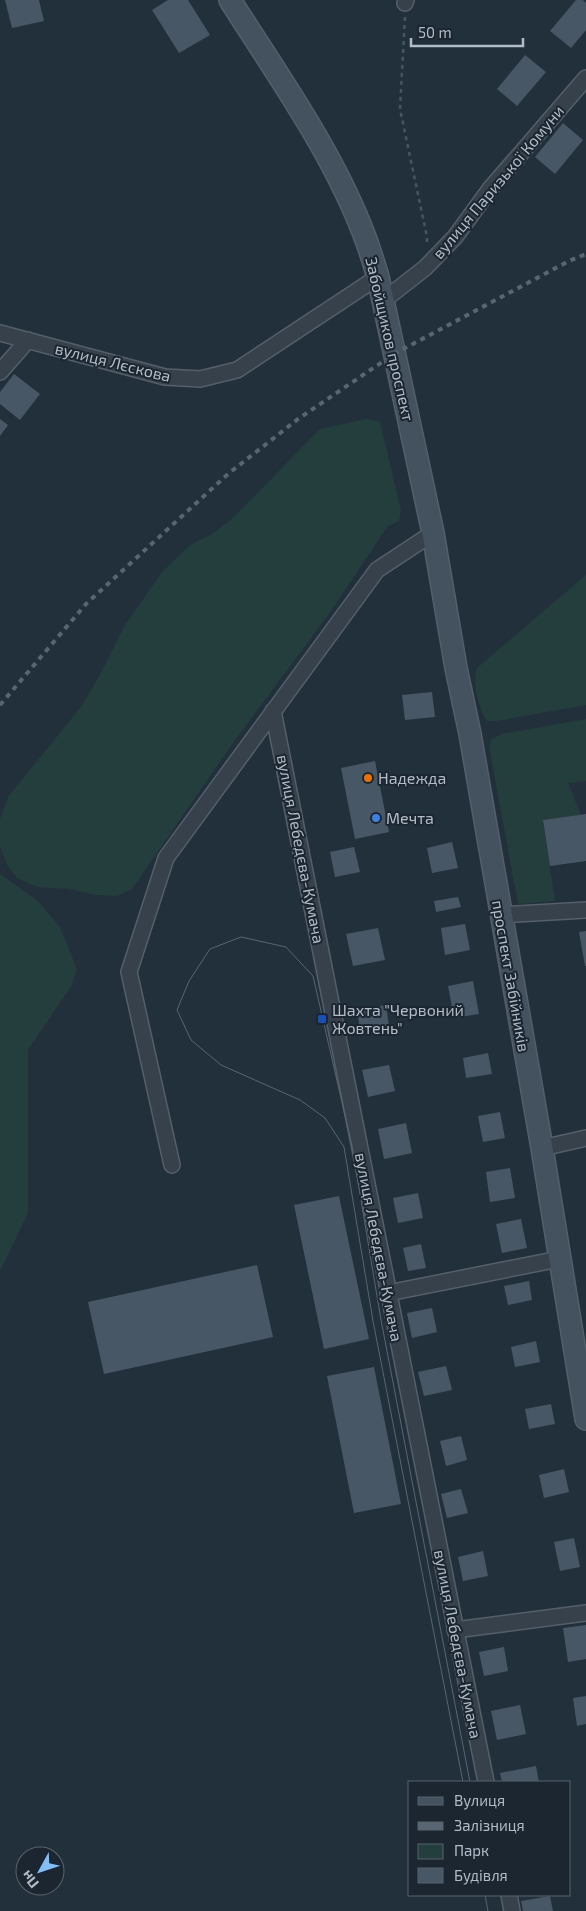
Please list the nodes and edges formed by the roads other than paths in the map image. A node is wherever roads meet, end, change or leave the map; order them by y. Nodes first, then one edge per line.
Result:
1 (230, 0) edge
2 (586, 78) edge
3 (378, 277) junction
4 (384, 300) junction
5 (0, 333) edge
6 (28, 340) junction
7 (0, 372) edge
8 (433, 533) junction
9 (273, 711) junction
10 (586, 910) edge
11 (500, 915) junction
12 (586, 1138) edge
13 (542, 1148) junction
14 (172, 1165) dead end
15 (560, 1259) junction
16 (388, 1293) junction
17 (586, 1419) edge
18 (586, 1613) edge
19 (455, 1630) junction
20 (486, 1781) edge
21 (509, 1896) edge
22 (512, 1911) edge

1 - 3 main road, Забойщиков проспект
2 - 4 street, вулиця Паризької Комуни
3 - 4 main road, Забойщиков проспект
3 - 6 street, вулиця Лєскова
4 - 8 main road, Забойщиков проспект
5 - 6 street, вулиця Лєскова
6 - 7 street
8 - 9 street
8 - 11 main road, проспект Забійників
9 - 14 street
9 - 16 street, вулиця Лебедєва-Кумача
10 - 11 street
11 - 13 main road, проспект Забійників
12 - 13 street
13 - 15 main road, проспект Забійників
15 - 16 street
15 - 17 main road, проспект Забійників
16 - 19 street, вулиця Лебедєва-Кумача
18 - 19 street
19 - 20 street, вулиця Лебедєва-Кумача
21 - 22 street

